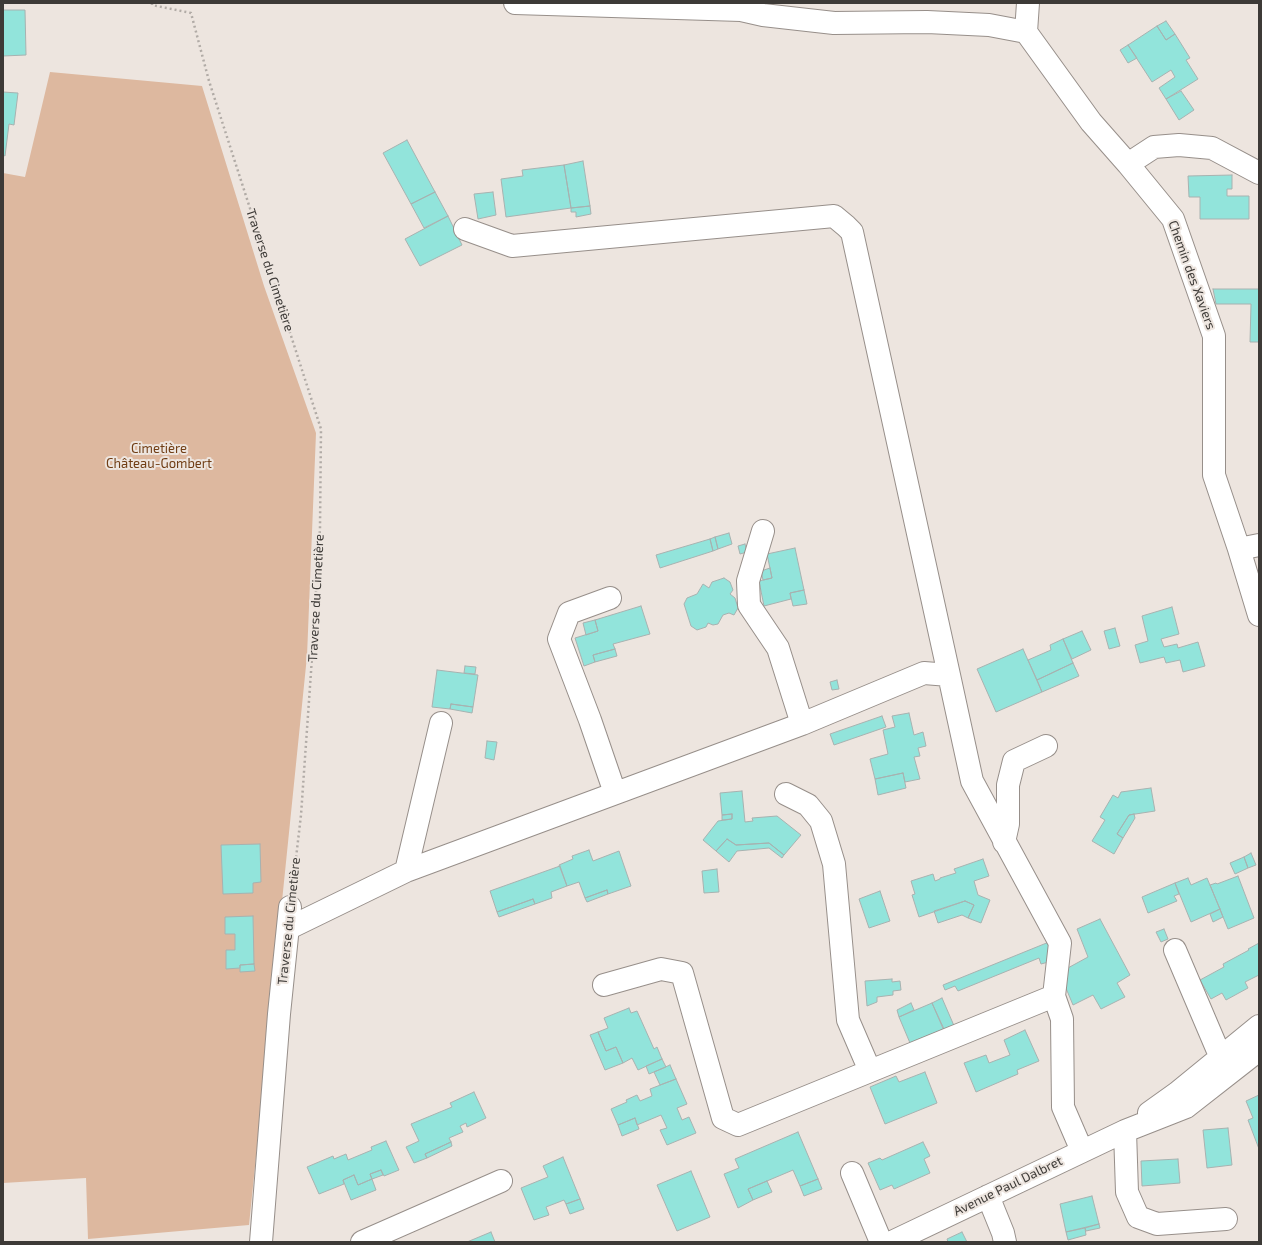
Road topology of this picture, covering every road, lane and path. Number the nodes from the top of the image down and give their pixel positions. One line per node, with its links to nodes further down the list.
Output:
1 (152, 3): 21 (path, Traverse du Cimetière)
2 (515, 3): 4 (street)
3 (1028, 3): 5 (street)
4 (742, 6): 5 (street)
5 (1026, 32): 6 (street, Chemin des Xaviers)
6 (1128, 164): 7 (street); 10 (street, Chemin des Xaviers)
7 (1259, 173)
8 (465, 229): 13 (street)
9 (763, 531): 15 (street)
10 (1249, 547): 12 (street, Chemin des Xaviers)
11 (610, 598): 17 (street)
12 (1259, 615)
13 (949, 675): 15 (street); 19 (street)
14 (441, 723): 20 (street)
15 (802, 724): 17 (street)
16 (1046, 746): 19 (street)
17 (615, 793): 20 (street)
18 (786, 794): 29 (street)
19 (1004, 842): 25 (street)
20 (406, 871): 22 (street)
21 (290, 907): 22 (street, Traverse du Cimetière)
22 (289, 928): 36 (street, Traverse du Cimetière)
23 (1175, 950): 28 (street)
24 (604, 985): 29 (street)
25 (1054, 996): 29 (street); 31 (street)
26 (1259, 1026): 28 (street, Avenue Paul Dalbret)
27 (1259, 1050): 30 (street, Avenue Paul Dalbret)
28 (1221, 1058): 30 (street, Avenue Paul Dalbret)
29 (870, 1071)
30 (1125, 1130): 31 (street, Avenue Paul Dalbret); 35 (street)
31 (1082, 1150): 34 (street, Avenue Paul Dalbret)
32 (852, 1173): 38 (street)
33 (501, 1181): 37 (street)
34 (988, 1196): 39 (street, Avenue Paul Dalbret); 40 (street)
35 (1226, 1219)
36 (261, 1242)
37 (362, 1242)
38 (881, 1242)
39 (892, 1242)
40 (1005, 1242)

